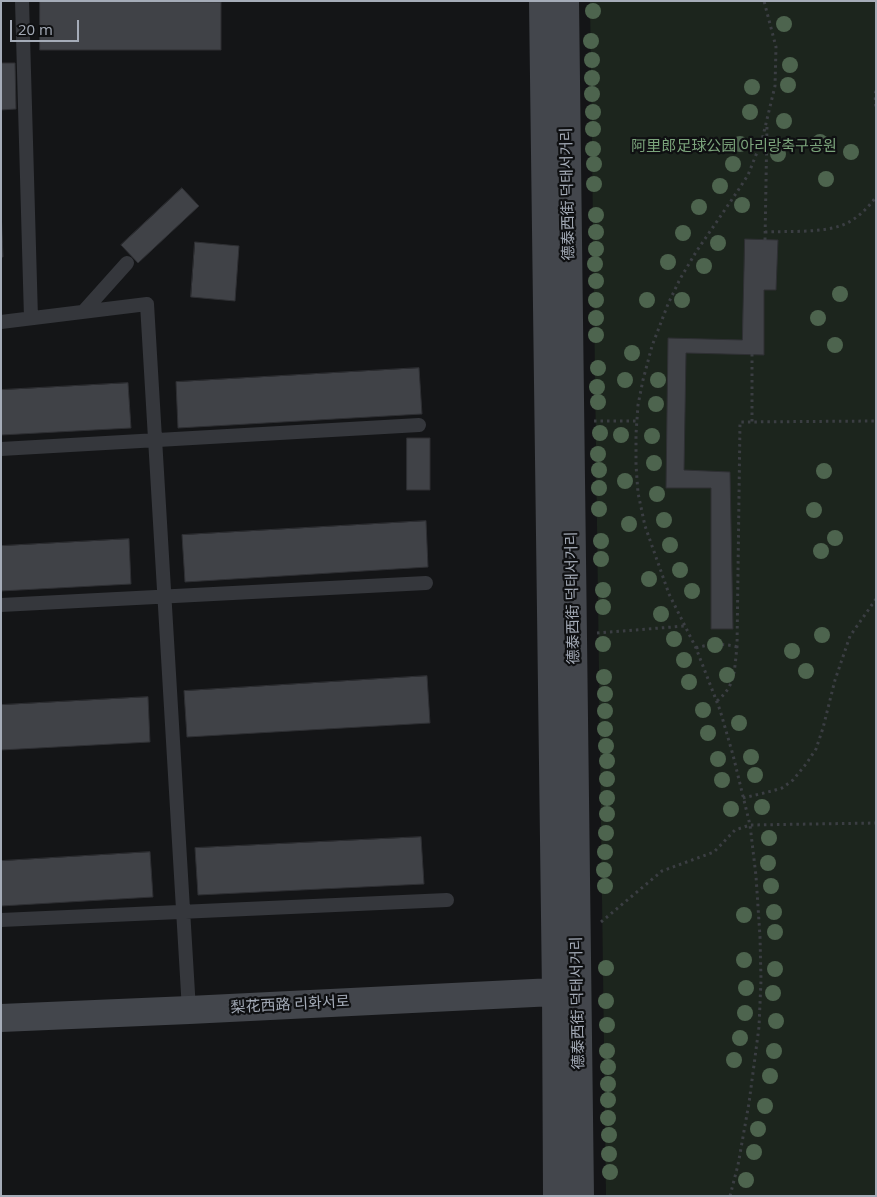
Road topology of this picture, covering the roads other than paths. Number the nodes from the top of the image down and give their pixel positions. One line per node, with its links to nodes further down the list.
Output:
1 (22, 1): 6 (lane)
2 (543, 1): 17 (street, 德泰西街 덕태서거리)
3 (565, 1): 17 (street, 德泰西街 덕태서거리)
4 (128, 263): 5 (lane)
5 (84, 311): 6 (lane); 9 (lane)
6 (31, 318): 7 (lane)
7 (1, 322)
8 (418, 425): 9 (lane)
9 (155, 440): 10 (lane); 12 (lane)
10 (1, 449)
11 (426, 584): 12 (lane)
12 (164, 596): 13 (lane); 15 (lane)
13 (1, 605)
14 (447, 900): 15 (lane)
15 (183, 912): 16 (lane); 18 (lane)
16 (1, 920)
17 (567, 991): 18 (street, 梨花西路 리화서로); 20 (street, 德泰西街 덕태서거리); 21 (street, 德泰西街 덕태서거리)
18 (189, 1010): 19 (street, 梨花西路 리화서로)
19 (1, 1018)
20 (557, 1196)
21 (580, 1196)

